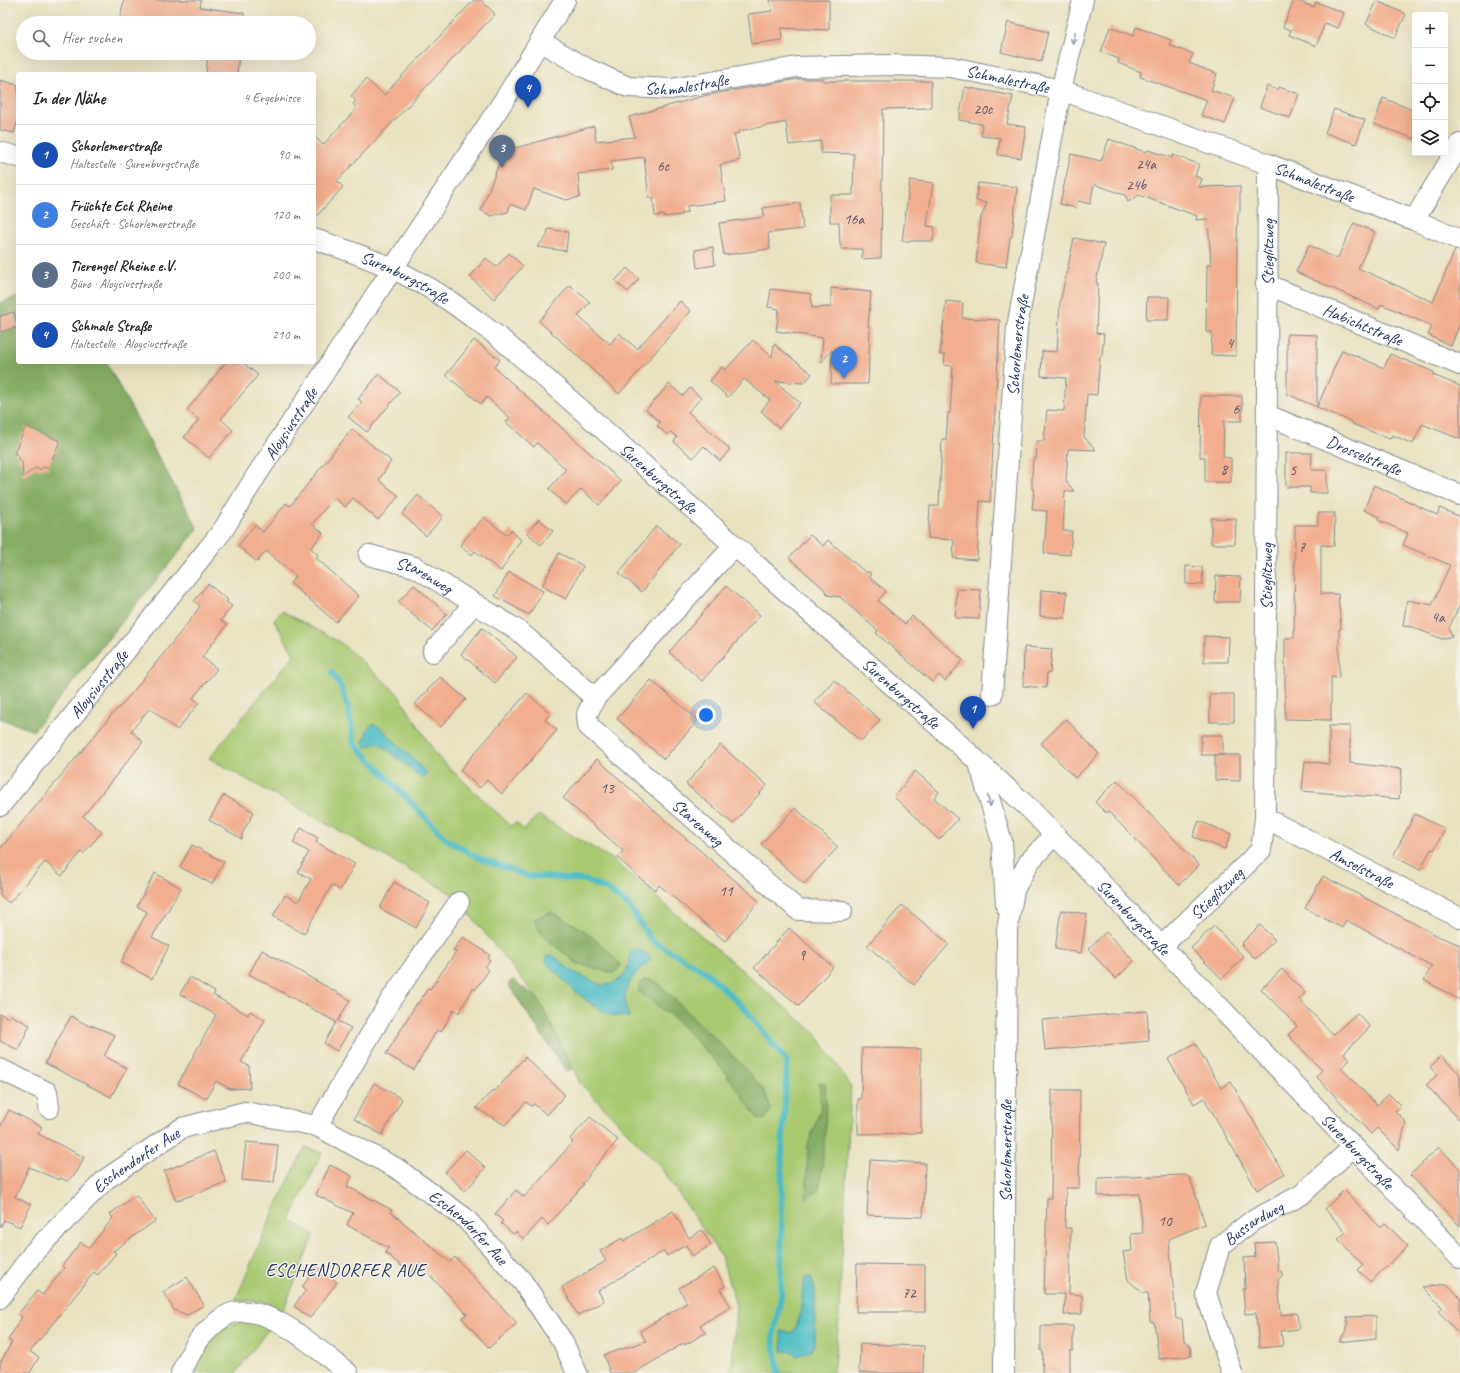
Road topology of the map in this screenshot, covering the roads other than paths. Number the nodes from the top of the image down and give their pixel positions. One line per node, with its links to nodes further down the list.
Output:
1 (565, 0): 3 (street, Aloysiusstraße)
2 (1083, 0): 4 (street, Schorlemerstraße, one-way to 4)
3 (541, 42): 4 (street, Schmalestraße); 12 (street, Aloysiusstraße)
4 (1062, 90): 8 (street, Schmalestraße); 21 (street, Schorlemerstraße)
5 (1460, 144): 9 (street)
6 (0, 152): 7 (street)
7 (16, 156)
8 (1268, 164): 9 (street, Schmalestraße); 13 (street, Stieglitzweg)
9 (1414, 220): 11 (street, Schmalestraße)
10 (316, 240): 12 (street, Surenburgstraße)
11 (1460, 240)
12 (392, 268): 17 (street, Surenburgstraße); 24 (street, Aloysiusstraße)
13 (1266, 284): 14 (street, Habichtstraße); 15 (street, Stieglitzweg)
14 (1460, 365)
15 (1267, 415): 16 (street, Drosselstraße); 25 (street, Stieglitzweg)
16 (1460, 495)
17 (734, 546): 22 (street, Starenweg); 23 (street, Surenburgstraße)
18 (369, 555): 19 (street, Starenweg)
19 (474, 603): 20 (street, Starenweg); 22 (street, Starenweg)
20 (433, 652)
21 (992, 694)
22 (595, 698): 28 (street, Starenweg)
23 (979, 763): 26 (street, Surenburgstraße); 30 (street, Schorlemerstraße, one-way to 30)
24 (0, 806)
25 (1265, 818): 29 (street, Amselstraße); 31 (street, Stieglitzweg)
26 (1054, 835): 30 (street, Schorlemerstraße); 31 (street, Surenburgstraße)
27 (459, 902): 34 (street)
28 (842, 912)
29 (1460, 918)
30 (1007, 930): 41 (street, Schorlemerstraße)
31 (1162, 946): 35 (street, Surenburgstraße)
32 (0, 1069): 33 (street)
33 (49, 1108)
34 (317, 1126): 37 (street, Eschendorfer Aue); 40 (street, Eschendorfer Aue)
35 (1353, 1147): 36 (street, Surenburgstraße); 42 (street, Bussardweg)
36 (1460, 1258)
37 (0, 1298)
38 (181, 1373): 39 (street)
39 (348, 1373)
40 (577, 1373)
41 (1004, 1373)
42 (1232, 1373)

